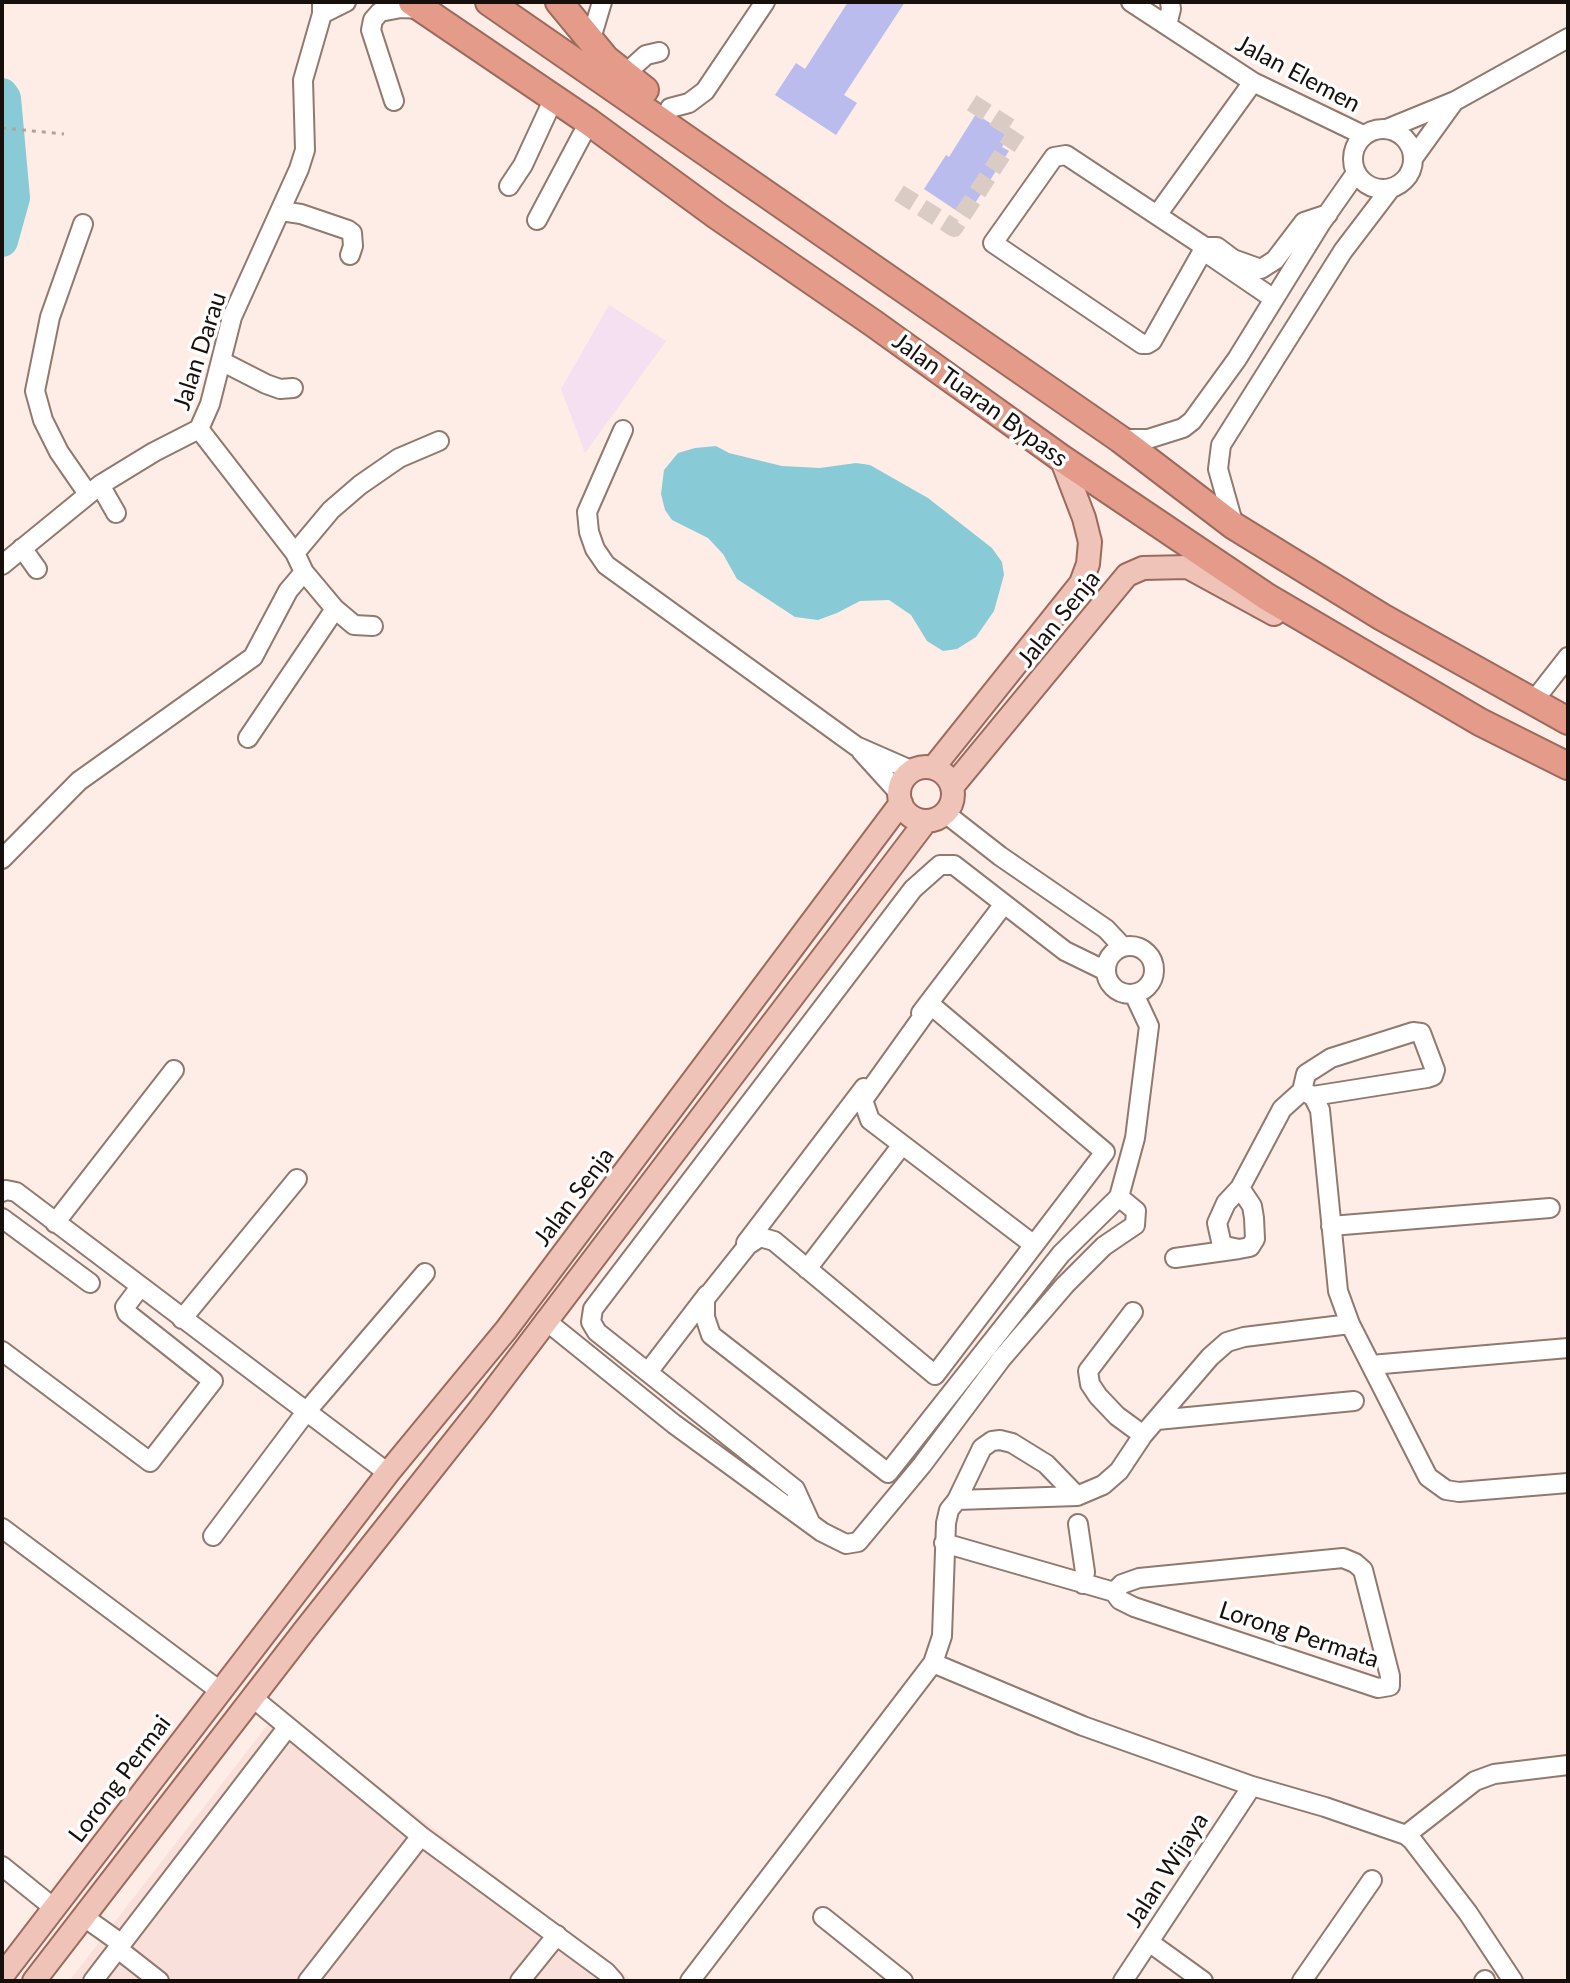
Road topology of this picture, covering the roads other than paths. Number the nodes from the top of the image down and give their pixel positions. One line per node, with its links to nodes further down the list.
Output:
1 (346, 2): 9 (street, Jalan Darau)
2 (559, 2): 12 (highway)
3 (602, 2): 12 (street)
4 (765, 2): 19 (street)
5 (1131, 2): 10 (street, Jalan Elemen)
6 (1170, 2): 10 (street)
7 (417, 5): 16 (highway, Jalan Tuaran Bypass); 17 (street)
8 (502, 6): 30 (highway, Jalan Tuaran Bypass); 36 (highway)
9 (322, 8): 27 (street, Jalan Darau)
10 (1167, 25): 15 (street, Jalan Elemen)
11 (1568, 38): 18 (street)
12 (590, 42): 14 (highway)
13 (659, 52): 14 (street)
14 (624, 75): 19 (highway)
15 (1253, 82): 22 (street, Jalan Elemen); 29 (street)
16 (554, 98): 20 (highway, Jalan Tuaran Bypass); 25 (street)
17 (394, 101)
18 (1455, 101): 21 (street); 23 (street)
19 (670, 108): 30 (highway)
20 (589, 122): 31 (street); 36 (highway, Jalan Tuaran Bypass)
21 (1389, 128): 22 (street); 23 (street)
22 (1363, 135): 24 (street)
23 (1414, 157): 26 (street)
24 (1356, 173): 26 (street); 28 (street)
25 (509, 186)
26 (1391, 188): 46 (street)
27 (281, 211): 34 (street); 37 (street, Jalan Darau)
28 (1328, 214): 33 (street); 35 (street)
29 (1157, 215): 33 (street); 33 (street)
30 (801, 218): 41 (highway, Jalan Tuaran Bypass)
31 (537, 220)
32 (83, 224): 44 (street)
33 (1205, 247): 35 (street)
34 (350, 255)
35 (1274, 299): 41 (street)
36 (873, 323): 43 (highway, Jalan Tuaran Bypass)
37 (221, 361): 38 (street); 39 (street, Jalan Darau)
38 (293, 388)
39 (199, 429): 44 (street, Jalan Darau); 48 (street)
40 (623, 430): 59 (street)
41 (1120, 439): 46 (highway, Jalan Tuaran Bypass)
42 (439, 441): 48 (street)
43 (1061, 458): 54 (highway, Jalan Tuaran Bypass); 61 (main road, Jalan Senja)
44 (94, 489): 45 (street); 47 (street, Jalan Darau)
45 (116, 513)
46 (1234, 526): 56 (highway, Jalan Tuaran Bypass)
47 (22, 548): 49 (street, Jalan Darau); 50 (street)
48 (295, 553): 51 (street)
49 (2, 565)
50 (37, 569)
51 (304, 572): 52 (street); 65 (street)
52 (335, 609): 53 (street); 58 (street)
53 (373, 626)
54 (1327, 632): 60 (highway, Jalan Tuaran Bypass); 62 (main road, Jalan Senja)
55 (1568, 657): 56 (street)
56 (1532, 703): 57 (highway, Jalan Tuaran Bypass)
57 (1568, 721)
58 (248, 738)
59 (856, 746): 61 (street); 63 (street)
60 (1568, 766)
61 (923, 769): 62 (main road); 63 (main road, Jalan Senja)
62 (952, 787): 64 (main road, Jalan Senja)
63 (901, 798): 64 (main road); 102 (main road, Jalan Senja)
64 (935, 817): 67 (street); 92 (main road, Jalan Senja)
65 (2, 859)
66 (1004, 904): 68 (street); 97 (street); 97 (street)
67 (1122, 946): 68 (street); 69 (street)
68 (1106, 971): 69 (street)
69 (1134, 994): 76 (street)
70 (174, 1070): 79 (street)
71 (1308, 1094): 71 (street); 74 (street); 80 (street)
72 (902, 1145): 82 (street); 82 (street); 86 (street)
73 (297, 1179): 91 (street)
74 (1240, 1188): 84 (street); 84 (street)
75 (2, 1192): 79 (street)
76 (1119, 1197): 81 (street); 83 (street)
77 (1550, 1208): 80 (street)
78 (2, 1218): 88 (street)
79 (55, 1223): 89 (street)
80 (1331, 1226): 93 (street)
81 (1089, 1227): 83 (street); 86 (street)
82 (1034, 1245): 86 (street)
83 (1104, 1246): 106 (street)
84 (1239, 1249): 85 (street)
85 (1175, 1258)
86 (807, 1269)
87 (425, 1273): 99 (street)
88 (90, 1283)
89 (140, 1287): 91 (street); 95 (street)
90 (1133, 1312): 101 (street)
91 (182, 1319): 99 (street)
92 (545, 1320): 106 (street); 116 (main road, Jalan Senja)
93 (1350, 1324): 96 (street); 100 (street)
94 (1568, 1348): 96 (street)
95 (2, 1351)
96 (1371, 1365): 103 (street)
97 (648, 1372): 106 (street)
98 (1354, 1401): 100 (street)
99 (306, 1412): 102 (street); 109 (street)
100 (1157, 1420): 101 (street)
101 (1143, 1435): 104 (street)
102 (388, 1473): 113 (main road, Jalan Senja)
103 (1568, 1483)
104 (1077, 1496): 105 (street); 105 (street)
105 (957, 1500): 110 (street)
106 (811, 1524)
107 (1078, 1524): 111 (street)
108 (2, 1528): 115 (street)
109 (213, 1536)
110 (944, 1543): 111 (street, Lorong Permata); 114 (street)
111 (1083, 1584): 112 (street, Lorong Permata)
112 (1114, 1592): 112 (street, Lorong Permata)
113 (279, 1614): 115 (main road, Lorong Permai)
114 (933, 1663): 119 (street); 137 (street)
115 (220, 1691): 124 (main road, Lorong Permai)
116 (253, 1698): 117 (street); 125 (main road)
117 (287, 1728): 121 (street); 129 (street)
118 (1568, 1765): 120 (street)
119 (1252, 1786): 120 (street); 128 (street, Jalan Wijaya)
120 (1406, 1835): 142 (street)
121 (421, 1836): 127 (street); 134 (street)
122 (2, 1866): 124 (street)
123 (1372, 1880): 141 (street)
124 (54, 1908): 130 (main road, Lorong Permai)
125 (84, 1917): 129 (street); 131 (main road)
126 (823, 1917): 138 (street)
127 (557, 1935): 135 (street); 136 (street)
128 (1149, 1942): 139 (street, Jalan Wijaya); 140 (street)
129 (120, 1946): 132 (street); 133 (street)
130 (2, 1976)
131 (34, 1981)
132 (93, 1981)
133 (159, 1981)
134 (308, 1981)
135 (520, 1981)
136 (614, 1981)
137 (690, 1981)
138 (903, 1981)
139 (1123, 1981)
140 (1203, 1981)
141 (1302, 1981)
142 (1513, 1981)

